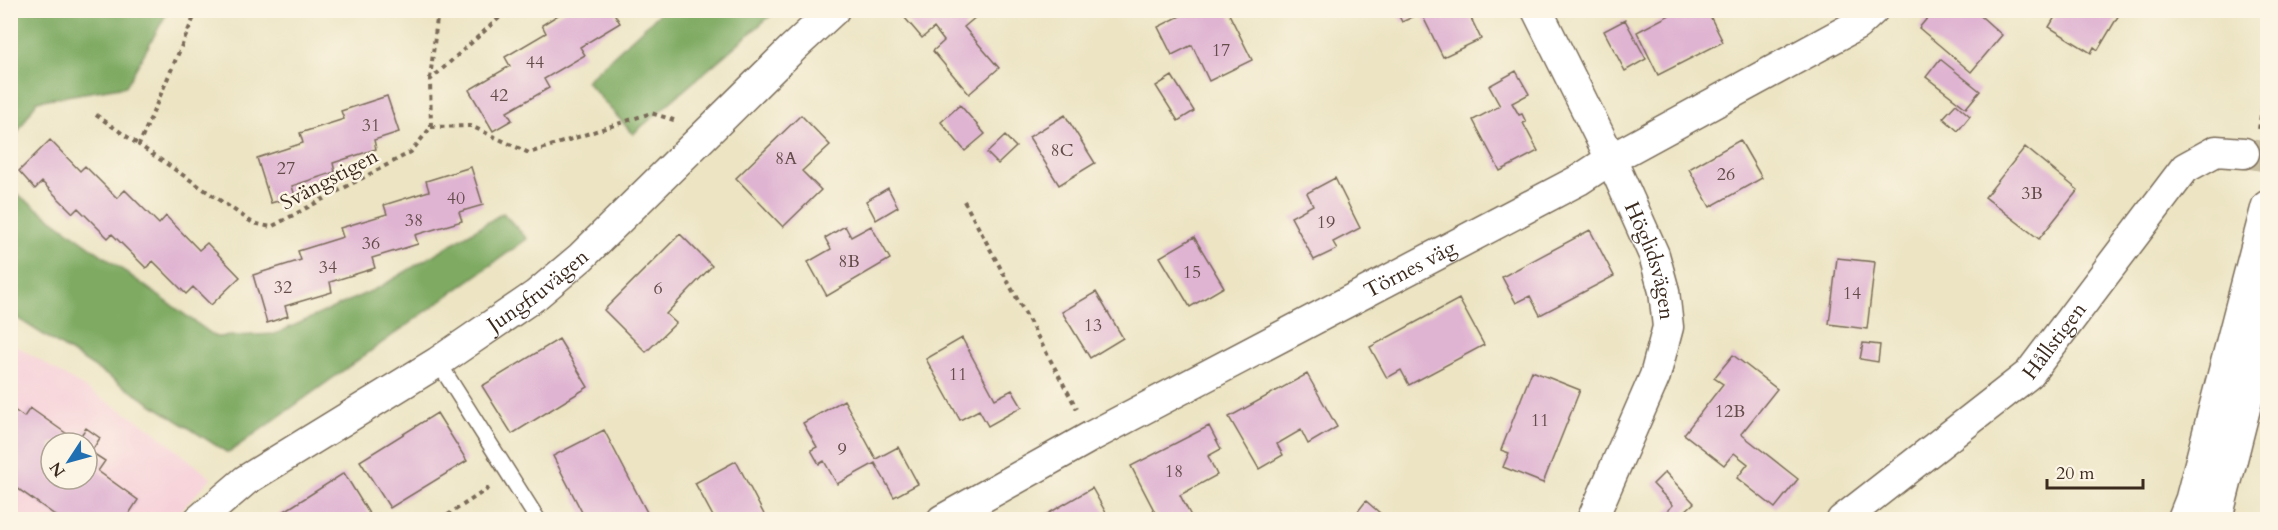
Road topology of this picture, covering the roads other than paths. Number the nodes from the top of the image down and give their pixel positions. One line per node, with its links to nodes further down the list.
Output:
1 (834, 10): 8 (street, Jungfruvägen)
2 (1537, 10): 5 (street, Höglidsvägen)
3 (1873, 10): 5 (street, Törnes väg)
4 (2244, 153): 13 (street, Hållstigen)
5 (1611, 159): 11 (street, Törnes väg); 12 (street, Höglidsvägen)
6 (2268, 207): 14 (main road)
7 (2268, 312): 15 (main road)
8 (438, 362): 9 (street, Jungfruvägen); 10 (lane)
9 (199, 519)
10 (538, 519)
11 (942, 519)
12 (1592, 519)
13 (1842, 519)
14 (2184, 519)
15 (2215, 519)

